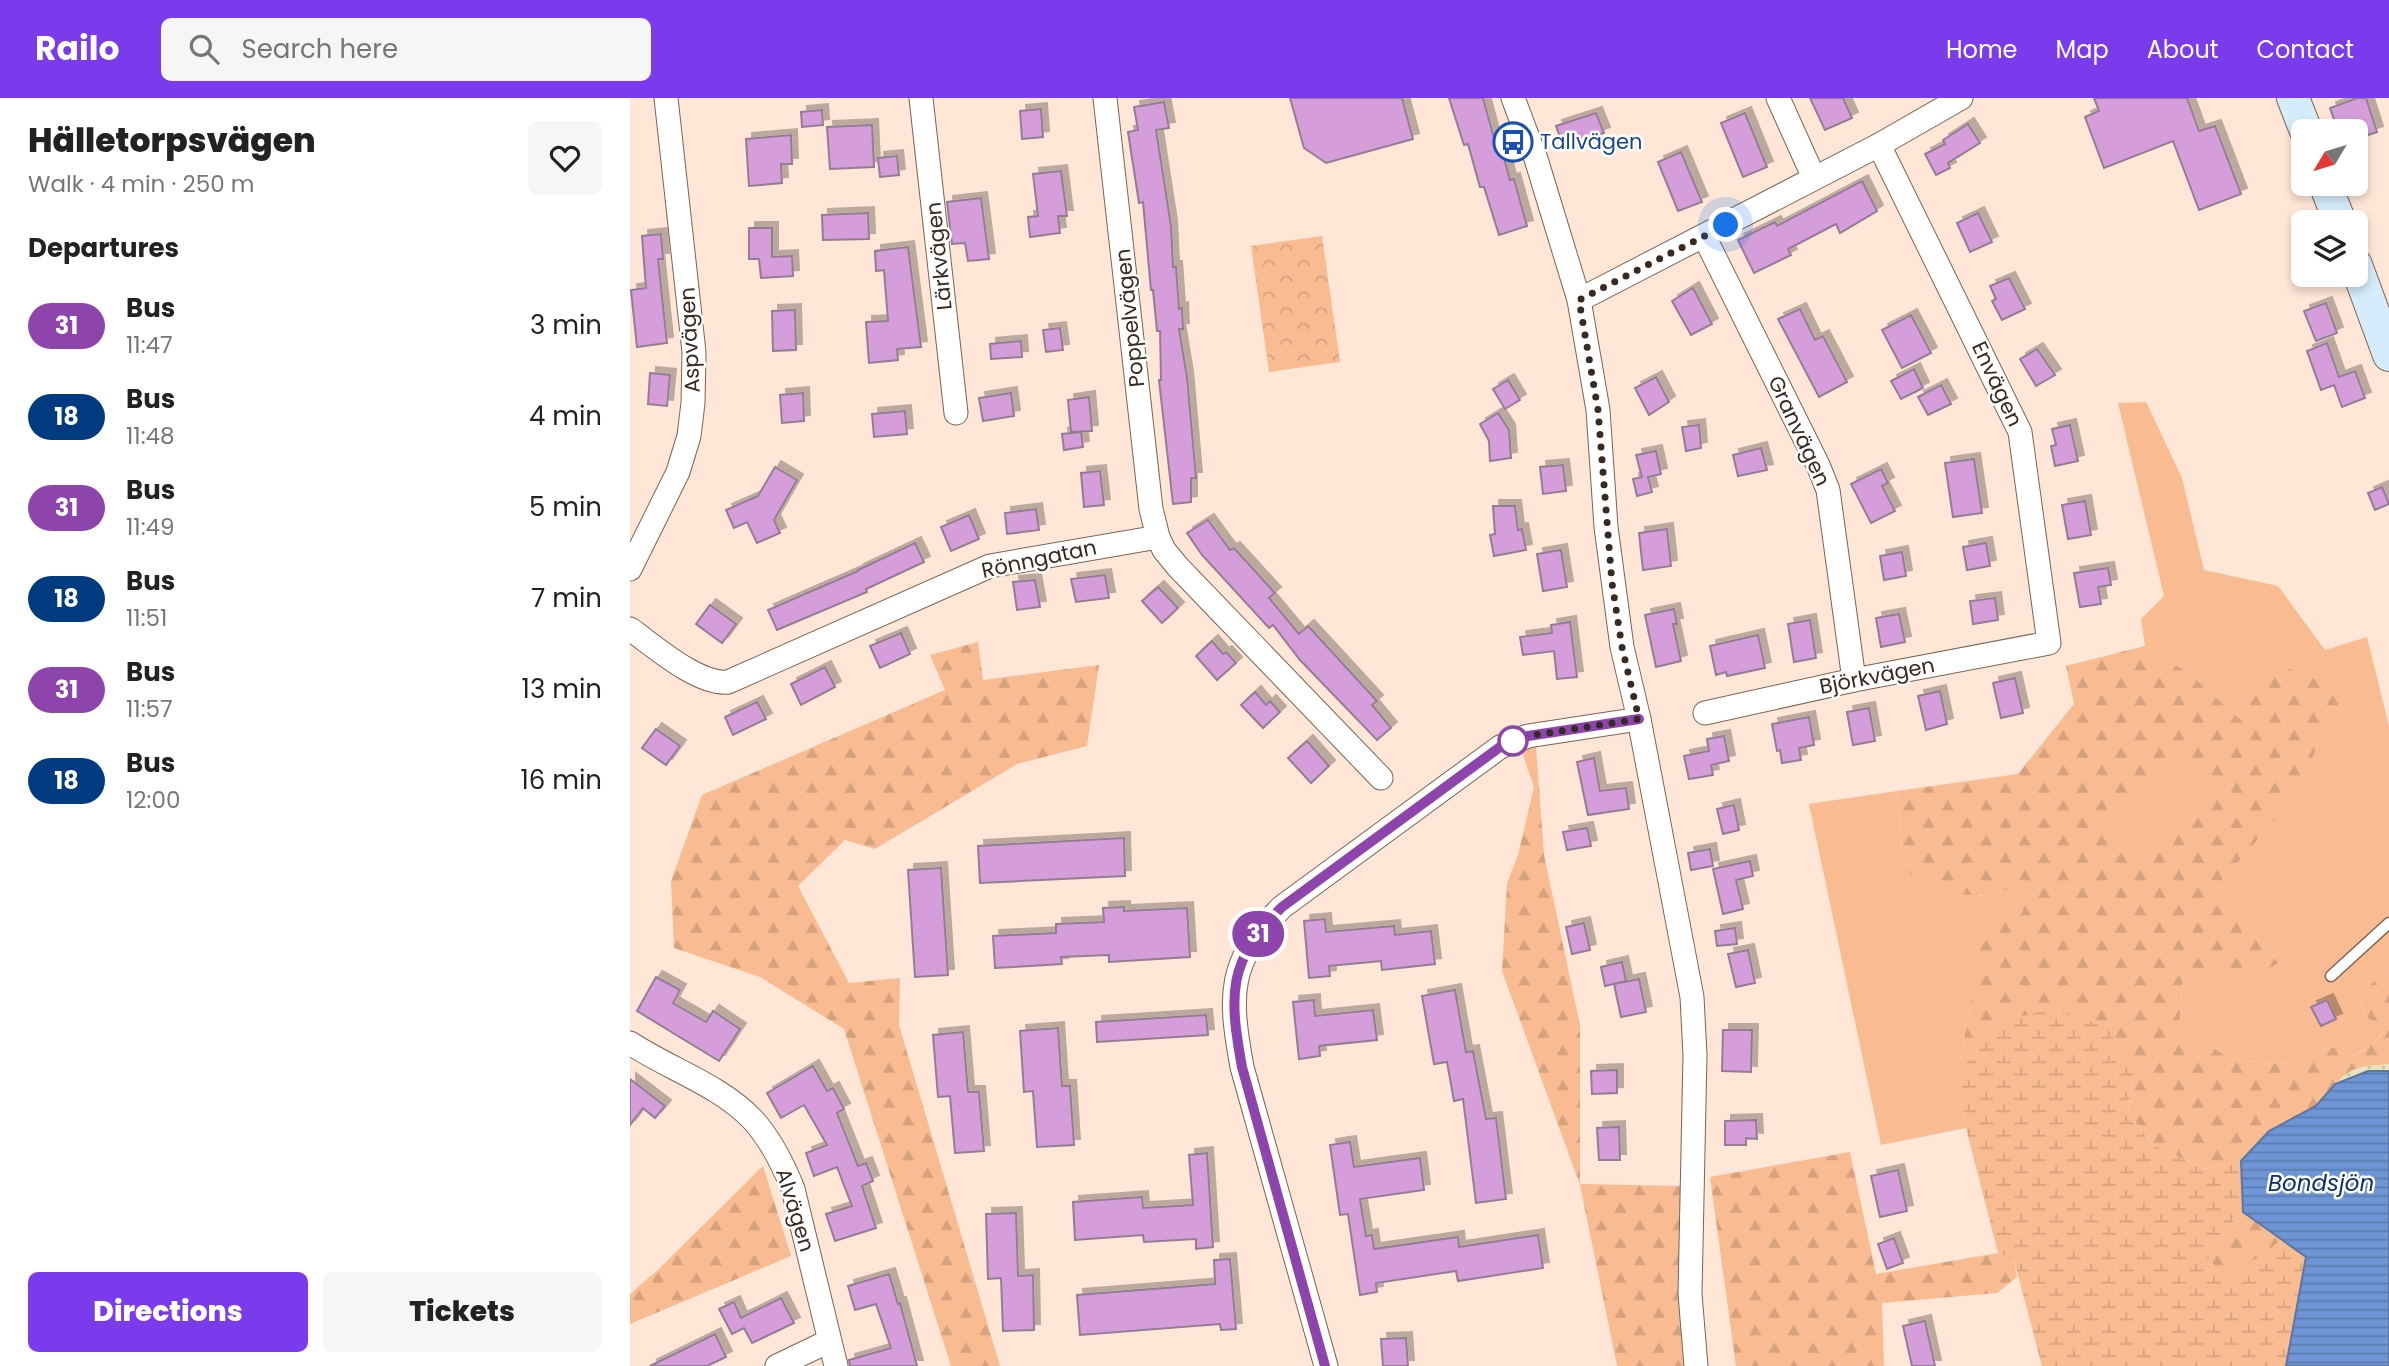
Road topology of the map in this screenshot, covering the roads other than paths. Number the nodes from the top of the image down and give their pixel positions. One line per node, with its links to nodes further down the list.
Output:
1 (666, 98): 17 (street, Aspvägen)
2 (921, 98): 15 (street, Lärkvägen)
3 (1105, 98): 16 (street, Poppelvägen)
4 (1513, 98): 13 (street)
5 (1778, 98): 10 (street)
6 (1961, 98): 9 (street)
7 (2293, 98): 8 (main road)
8 (2301, 119)
9 (1879, 145): 10 (street); 19 (street, Envägen)
10 (1814, 178): 11 (street)
11 (1704, 236): 13 (street); 20 (street, Granvägen)
12 (2364, 287): 14 (main road)
13 (1579, 300): 22 (street)
14 (2389, 355)
15 (956, 413)
16 (1158, 537): 18 (street, Rönngatan); 23 (street)
17 (630, 569)
18 (630, 629)
19 (2049, 643): 20 (street, Björkvägen)
20 (1854, 680): 21 (street, Björkvägen)
21 (1705, 713)
22 (1639, 719): 30 (street); 31 (street)
23 (1381, 778)
24 (2389, 923): 25 (lane)
25 (2331, 976)
26 (631, 1046): 27 (street, Alvägen)
27 (829, 1341): 28 (street); 29 (street, Alvägen)
28 (777, 1366)
29 (836, 1366)
30 (1325, 1366)
31 (1696, 1366)

